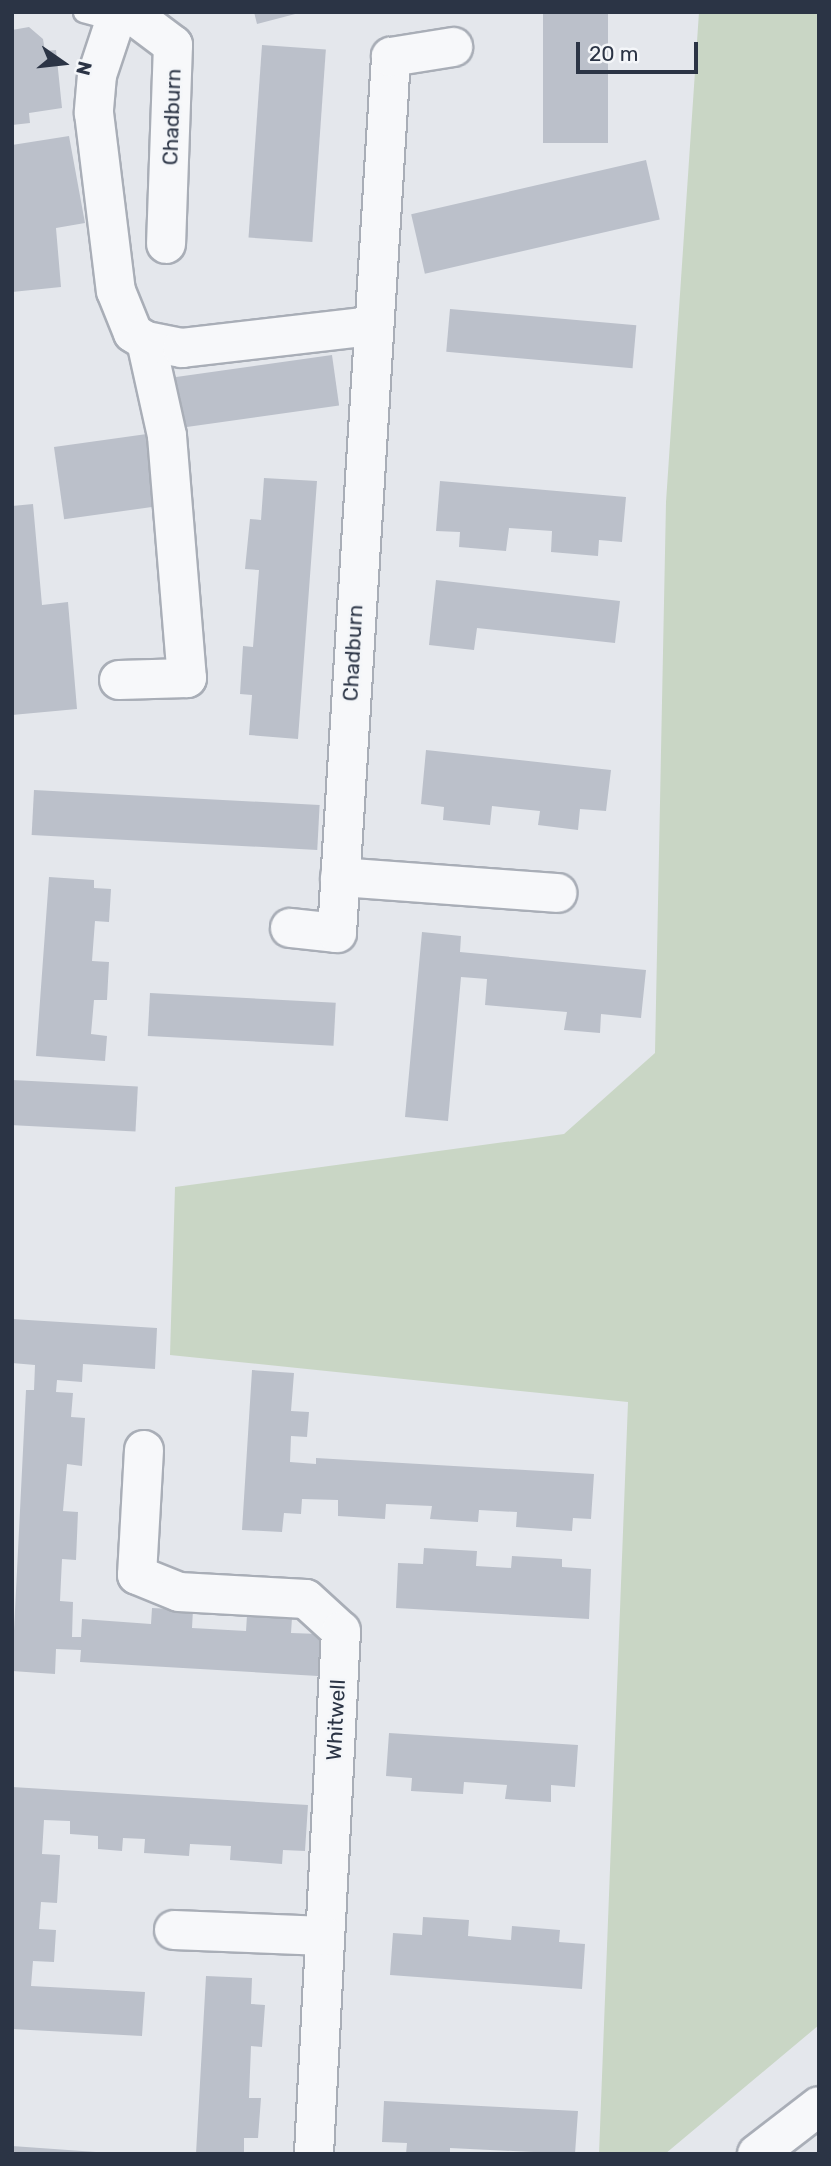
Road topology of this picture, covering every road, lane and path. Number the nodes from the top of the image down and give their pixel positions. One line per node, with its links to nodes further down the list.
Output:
1 (112, 14): 3 (street, Chadburn); 5 (street, Chadburn)
2 (453, 47): 4 (street, Chadburn)
3 (166, 244)
4 (371, 326): 5 (street); 7 (street, Chadburn)
5 (146, 341): 6 (street, Chadburn)
6 (119, 680)
7 (340, 877): 8 (street); 9 (street, Chadburn)
8 (557, 893)
9 (290, 928)
10 (144, 1450): 12 (street, Whitwell)
11 (174, 1930): 12 (street)
12 (325, 1936): 14 (street, Whitwell)
13 (819, 2106): 15 (street)
14 (314, 2154)
15 (757, 2154)

